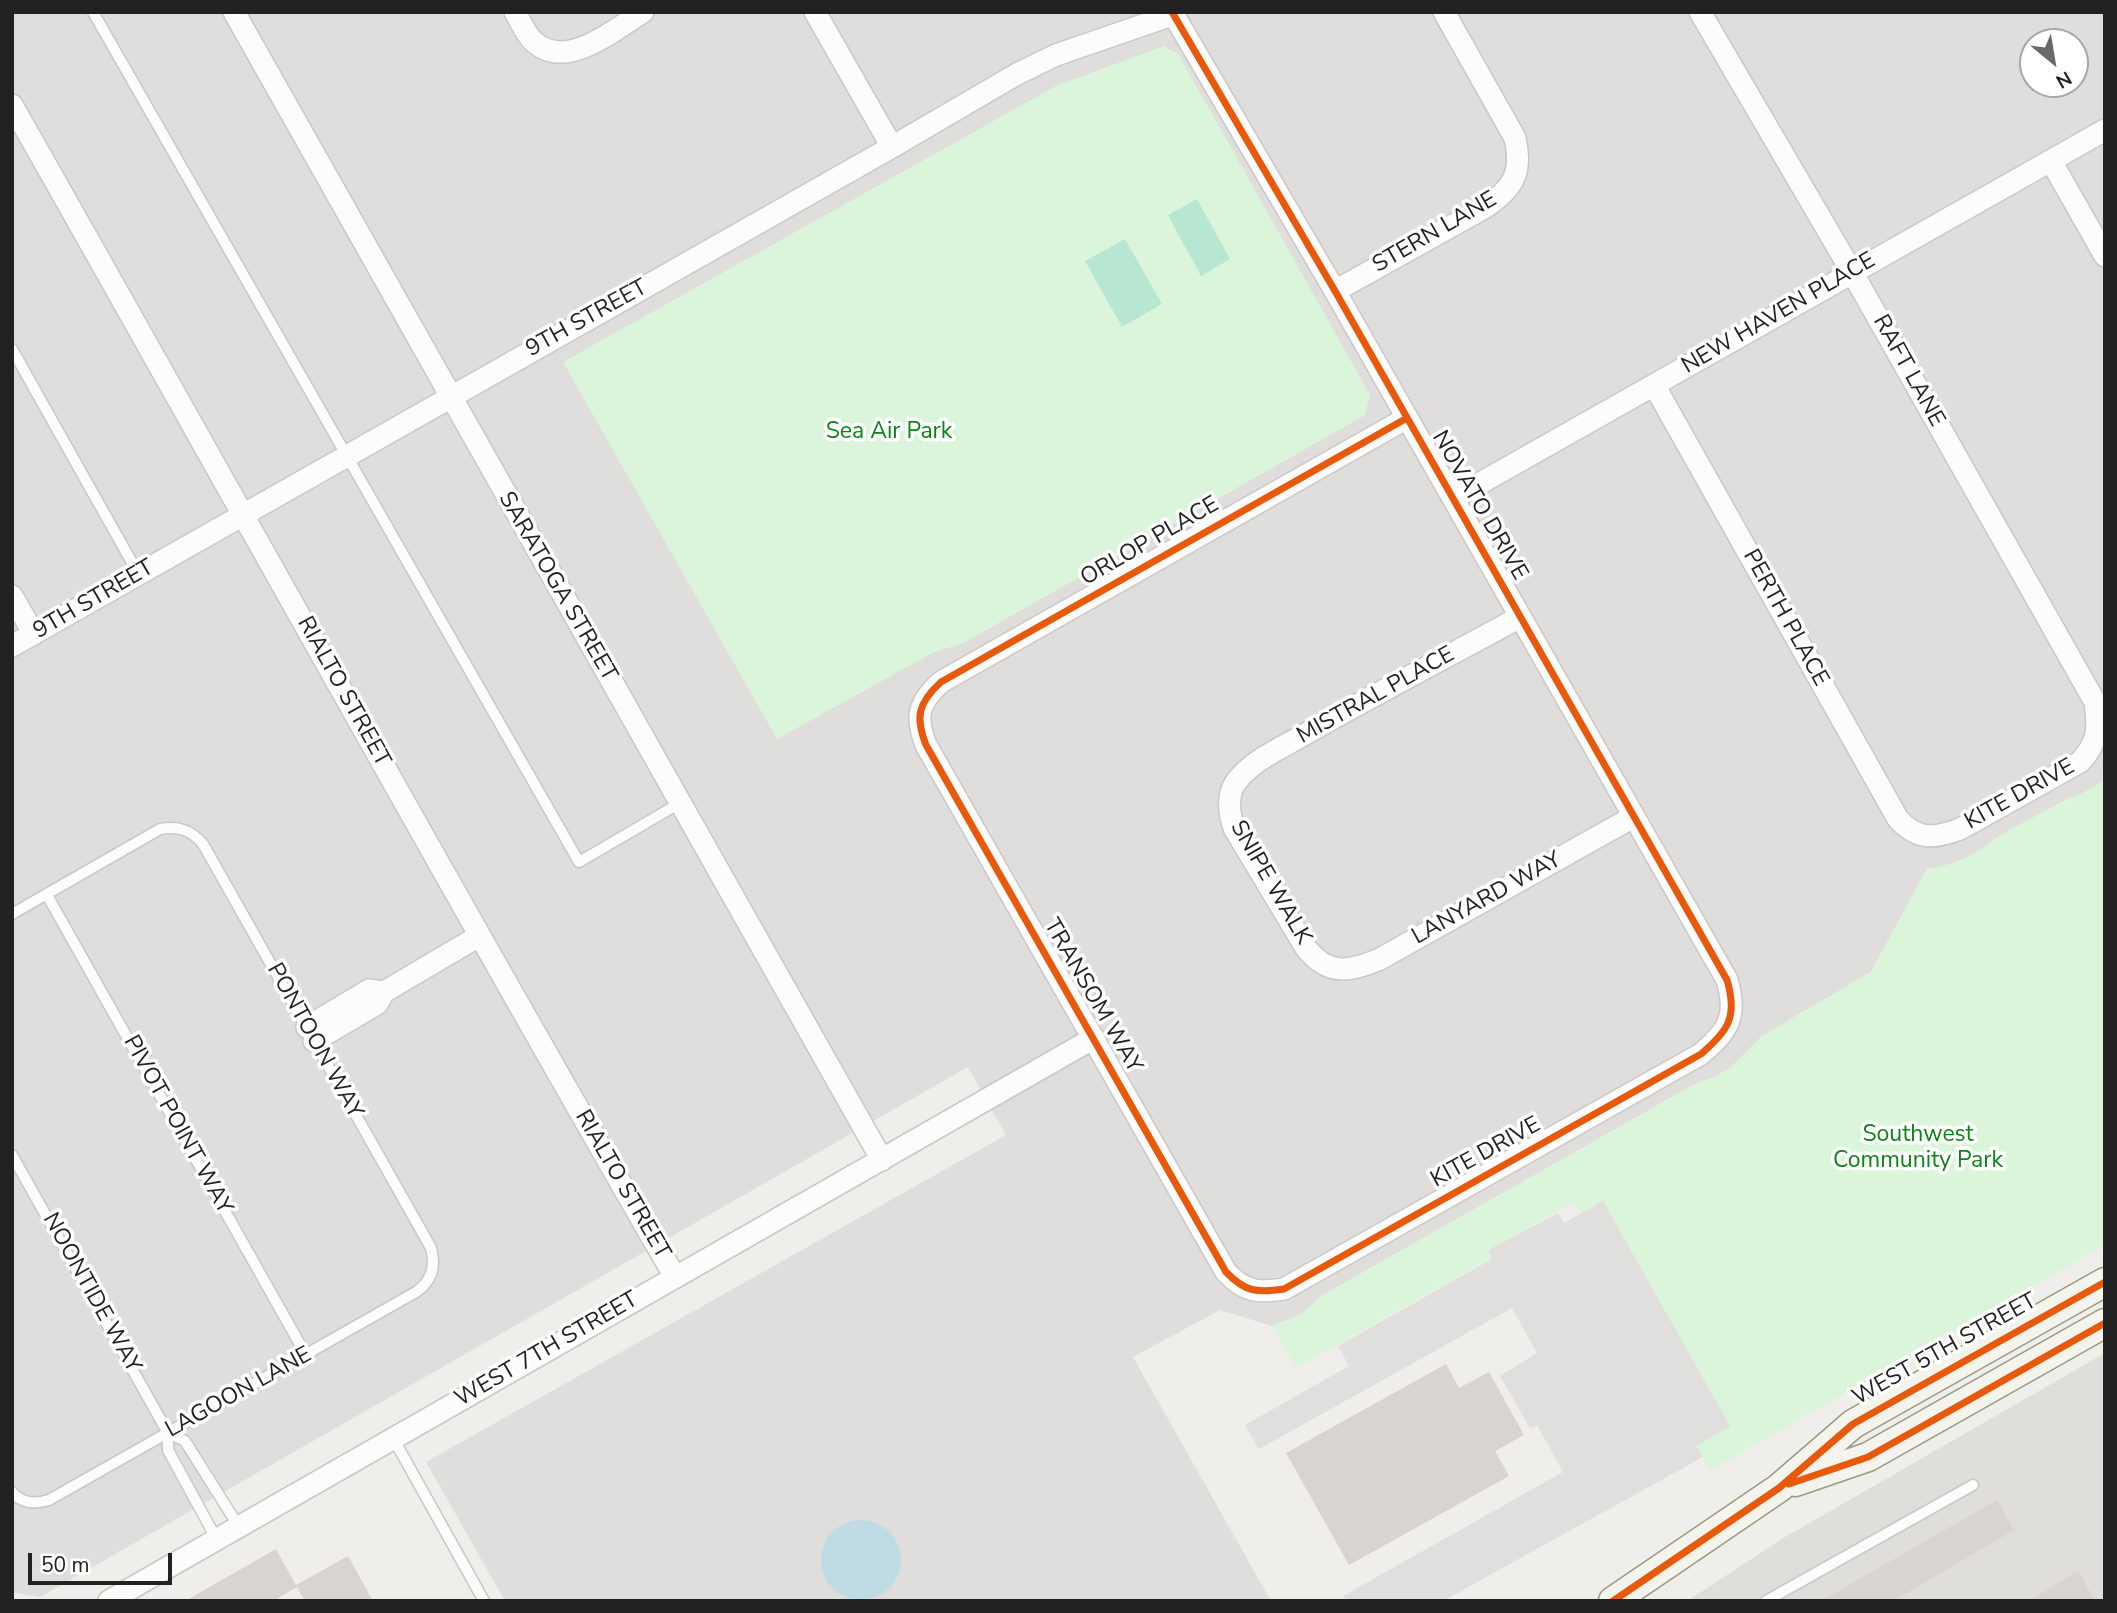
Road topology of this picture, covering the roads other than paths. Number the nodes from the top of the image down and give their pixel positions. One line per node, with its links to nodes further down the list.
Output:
1 (93, 12): 20 (lane)
2 (234, 12): 18 (street, SARATOGA STREET)
3 (515, 12): 4 (street)
4 (643, 12)
5 (815, 12): 11 (street)
6 (1444, 12): 15 (street, STERN LANE)
7 (1700, 12): 14 (street, RAFT LANE)
8 (1172, 14): 11 (street, 9TH STREET); 15 (street, NOVATO DRIVE)
9 (12, 106): 22 (street, RIALTO STREET)
10 (2105, 130): 12 (street, NEW HAVEN PLACE)
11 (892, 147): 18 (street, 9TH STREET)
12 (2051, 161): 13 (street); 14 (street, NEW HAVEN PLACE)
13 (2105, 256)
14 (1852, 272): 17 (street, NEW HAVEN PLACE); 29 (street, RAFT LANE)
15 (1335, 291): 19 (street, NOVATO DRIVE)
16 (12, 349): 23 (lane)
17 (1654, 385): 21 (street, NEW HAVEN PLACE); 33 (street, PERTH PLACE)
18 (450, 397): 20 (street, 9TH STREET); 31 (street, SARATOGA STREET)
19 (1407, 418): 21 (street, NOVATO DRIVE); 28 (street, ORLOP PLACE)
20 (346, 456): 22 (street, 9TH STREET); 31 (lane)
21 (1454, 498): 25 (street, NOVATO DRIVE)
22 (244, 513): 23 (street, 9TH STREET); 36 (street, RIALTO STREET)
23 (139, 575): 26 (street, 9TH STREET)
24 (12, 597): 26 (street)
25 (1520, 617): 30 (street, MISTRAL PLACE); 32 (street, NOVATO DRIVE)
26 (34, 634): 27 (street, 9TH STREET)
27 (12, 646)
28 (920, 708): 40 (street, TRANSOM WAY)
29 (2097, 736): 33 (street, KITE DRIVE)
30 (1236, 781): 37 (street, SNIPE WALK)
31 (680, 803): 42 (street, SARATOGA STREET)
32 (1633, 817): 37 (street, LANYARD WAY); 38 (street, NOVATO DRIVE)
33 (1930, 836)
34 (47, 895): 35 (lane); 39 (lane, PONTOON WAY); 48 (lane, PIVOT POINT WAY)
35 (12, 914)
36 (479, 936): 39 (street); 43 (street, RIALTO STREET)
37 (1337, 970)
38 (1728, 1025): 46 (street, KITE DRIVE)
39 (311, 1034): 45 (lane, PONTOON WAY)
40 (1094, 1038): 42 (street, WEST 7TH STREET); 46 (street, TRANSOM WAY)
41 (12, 1155): 49 (lane, NOONTIDE WAY)
42 (882, 1160): 43 (street, WEST 7TH STREET)
43 (675, 1277): 50 (street, WEST 7TH STREET)
44 (2105, 1282): 54 (main road, WEST 5TH STREET)
45 (427, 1283): 48 (lane, LAGOON LANE)
46 (1251, 1290)
47 (2105, 1323): 54 (main road, WEST 5TH STREET)
48 (306, 1355): 49 (lane, LAGOON LANE)
49 (168, 1433): 51 (lane, NOONTIDE WAY); 52 (lane, NOONTIDE WAY); 55 (lane, LAGOON LANE)
50 (393, 1438): 56 (street, WEST 7TH STREET); 59 (lane)
51 (207, 1474): 52 (lane); 56 (lane, NOONTIDE WAY)
52 (187, 1485): 57 (lane, NOONTIDE WAY)
53 (1973, 1485): 61 (lane)
54 (1779, 1488): 60 (main road, WEST 5TH STREET)
55 (12, 1492)
56 (239, 1527): 57 (street, WEST 7TH STREET)
57 (217, 1540): 58 (street, WEST 7TH STREET)
58 (109, 1601)
59 (484, 1601)
60 (1613, 1601)
61 (1766, 1601)

